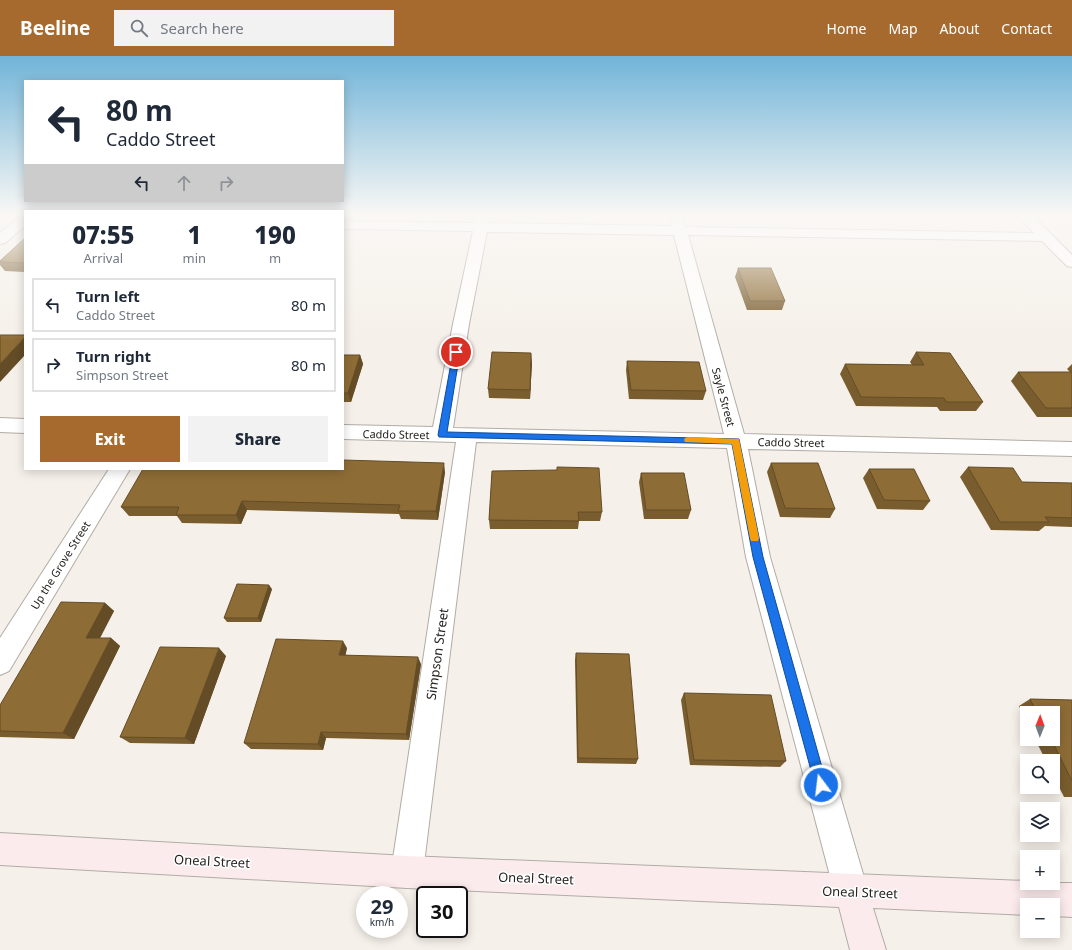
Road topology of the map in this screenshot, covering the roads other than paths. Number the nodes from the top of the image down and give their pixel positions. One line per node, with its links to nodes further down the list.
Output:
1 (474, 258): 6 (street, Simpson Street)
2 (687, 258): 7 (street, Sayle Street)
3 (0, 425): 4 (street)
4 (24, 426)
5 (344, 432): 6 (street, Caddo Street)
6 (455, 435): 7 (street, Caddo Street); 12 (street, Simpson Street)
7 (736, 441): 8 (street, Caddo Street); 13 (street, Sayle Street)
8 (1072, 448)
9 (119, 470): 10 (street, Up the Grove Street)
10 (0, 662)
11 (0, 849): 12 (street, Oneal Street)
12 (408, 872): 13 (street, Oneal Street)
13 (851, 892): 14 (street, Oneal Street); 15 (street, Sayle Street)
14 (1072, 900)
15 (868, 950)

